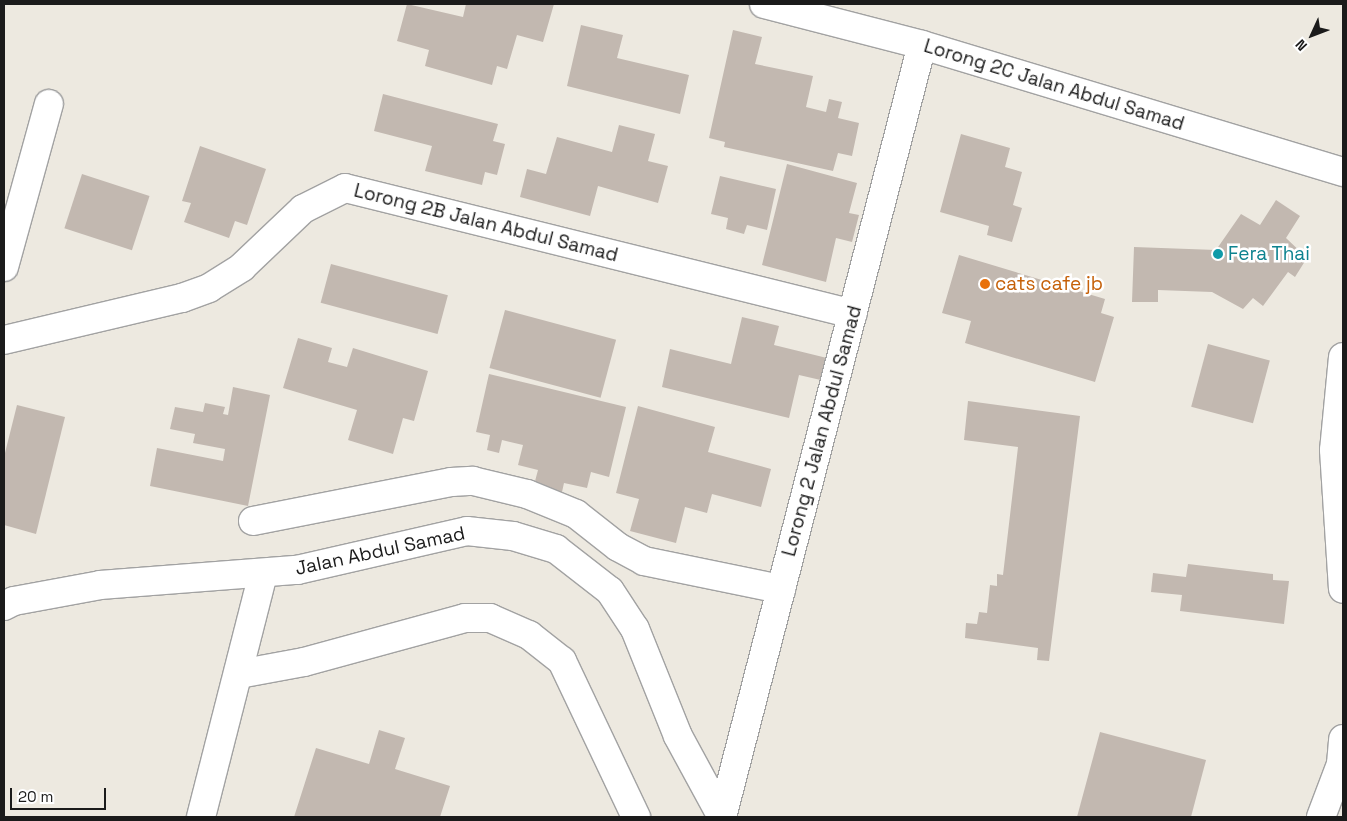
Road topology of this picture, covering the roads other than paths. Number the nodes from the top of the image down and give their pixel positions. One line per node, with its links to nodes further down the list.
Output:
1 (766, 4): 2 (street, Lorong 2C Jalan Abdul Samad)
2 (922, 45): 4 (street, Lorong 2C Jalan Abdul Samad); 6 (street, Lorong 2 Jalan Abdul Samad)
3 (49, 104): 5 (street)
4 (1343, 172)
5 (4, 267)
6 (852, 314): 7 (street, Lorong 2B Jalan Abdul Samad); 12 (street, Lorong 2 Jalan Abdul Samad)
7 (4, 340)
8 (1343, 357): 9 (street)
9 (1338, 452): 13 (street)
10 (253, 521): 12 (street)
11 (263, 574): 14 (street, Jalan Abdul Samad); 15 (street); 19 (street, Jalan Abdul Samad)
12 (781, 589): 19 (street, Lorong 2 Jalan Abdul Samad)
13 (1343, 589)
14 (4, 606)
15 (239, 674): 17 (street); 18 (street)
16 (1343, 739): 20 (street)
17 (201, 817)
18 (636, 817)
19 (722, 817)
20 (1321, 817)

